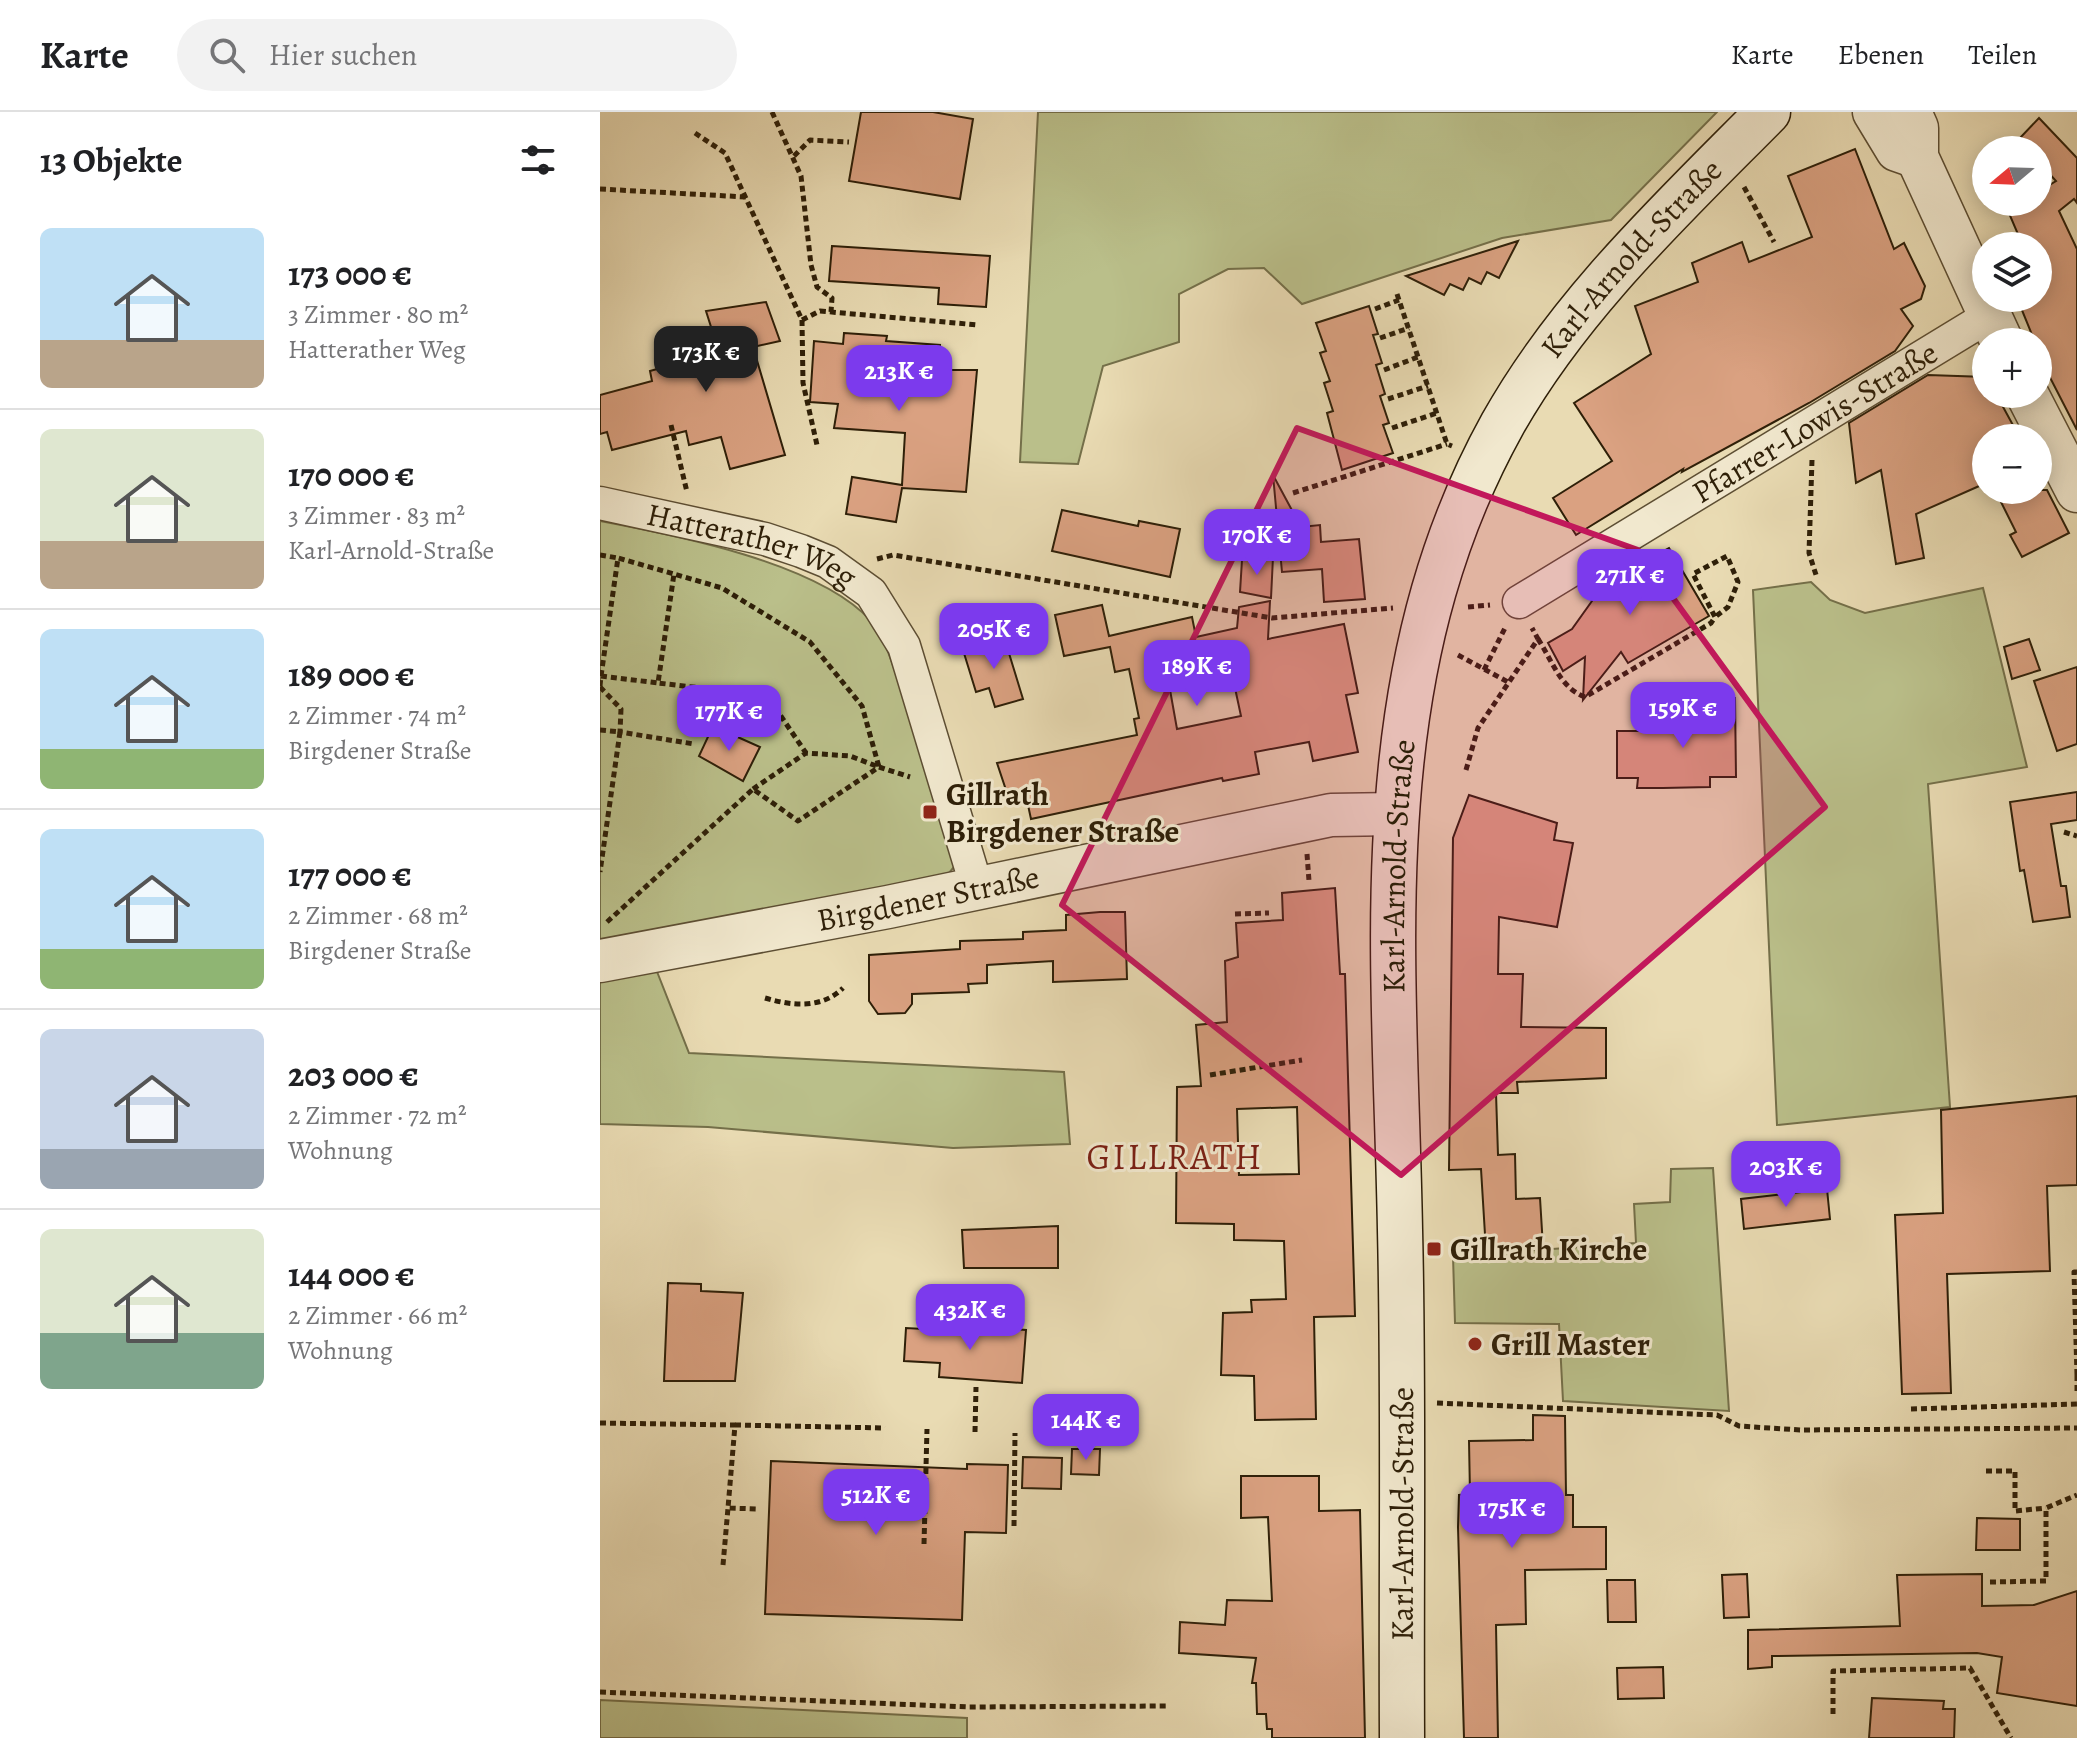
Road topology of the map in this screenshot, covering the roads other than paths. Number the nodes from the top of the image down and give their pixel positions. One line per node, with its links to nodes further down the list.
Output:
1 (1768, 112): 11 (main road, Karl-Arnold-Straße)
2 (1874, 112): 4 (street)
3 (1910, 112): 4 (street)
4 (1917, 157): 5 (street)
5 (1995, 328)
6 (1972, 336): 10 (street, Pfarrer-Lowis-Straße)
7 (2034, 408): 8 (street)
8 (2077, 491)
9 (600, 503): 12 (street, Hatterather Weg)
10 (1519, 602)
11 (1396, 814): 12 (street, Birgdener Straße); 14 (main road, Karl-Arnold-Straße)
12 (977, 888): 13 (street, Birgdener Straße)
13 (600, 961)
14 (1402, 1738)

